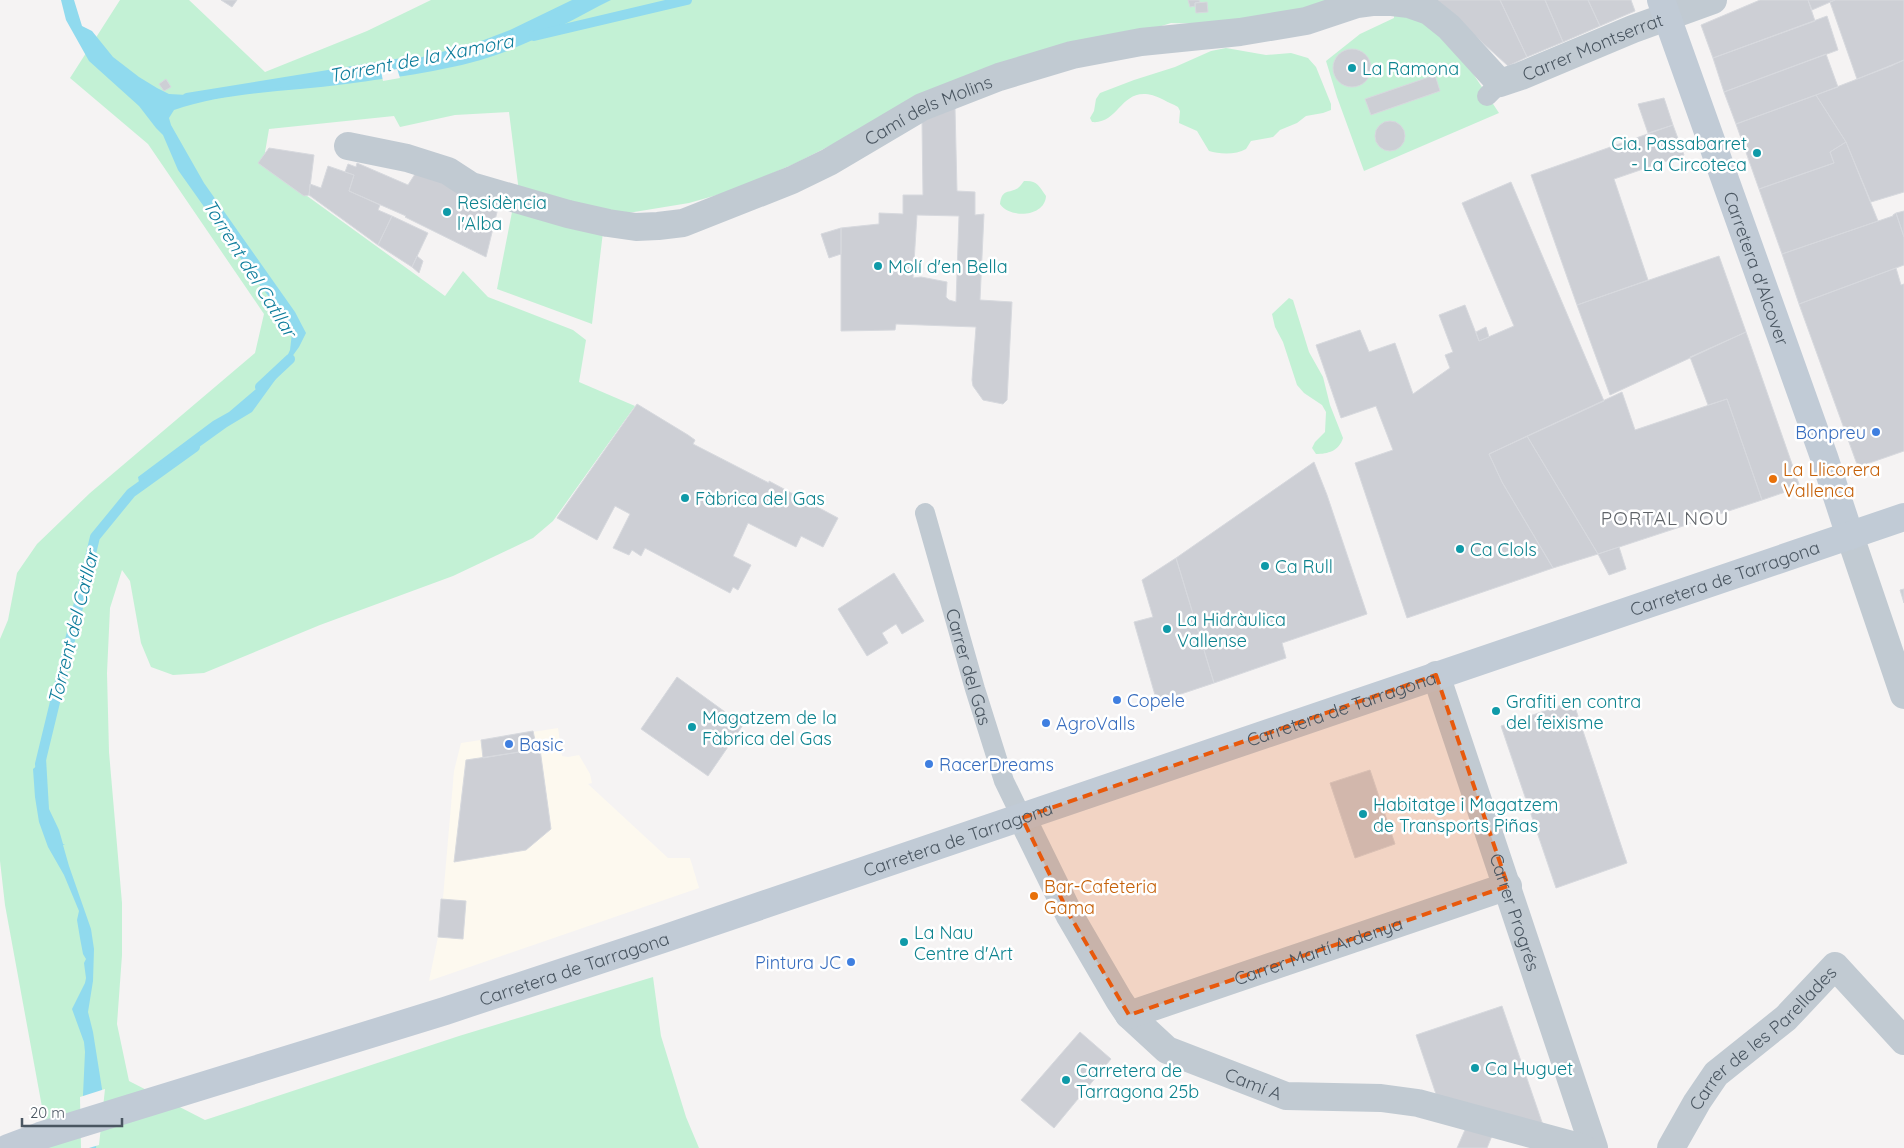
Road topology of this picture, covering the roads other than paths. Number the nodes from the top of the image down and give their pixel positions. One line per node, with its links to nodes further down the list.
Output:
1 (1713, 0): 2 (street, Carrer Montserrat)
2 (1664, 9): 3 (street, Carrer Montserrat); 7 (main road, Carretera d'Alcover)
3 (1485, 78): 4 (street, Camí dels Molins)
4 (348, 146)
5 (925, 514): 10 (lane, Carrer del Gas)
6 (1904, 517): 7 (main road, Carretera de Tarragona)
7 (1850, 536): 8 (main road, Carretera de Tarragona); 9 (street)
8 (1436, 675): 10 (main road, Carretera de Tarragona); 11 (street, Carrer Progrés)
9 (1904, 695)
10 (1022, 818): 12 (street, Camí A); 14 (main road, Carretera de Tarragona)
11 (1508, 886): 12 (street, Carrer Martí Ardenya); 16 (street, Carrer Progrés)
12 (1129, 1015): 15 (street, Camí A)
13 (1899, 1025): 17 (street, Carrer de les Parellades)
14 (8, 1148)
15 (1583, 1148)
16 (1594, 1148)
17 (1671, 1148)

